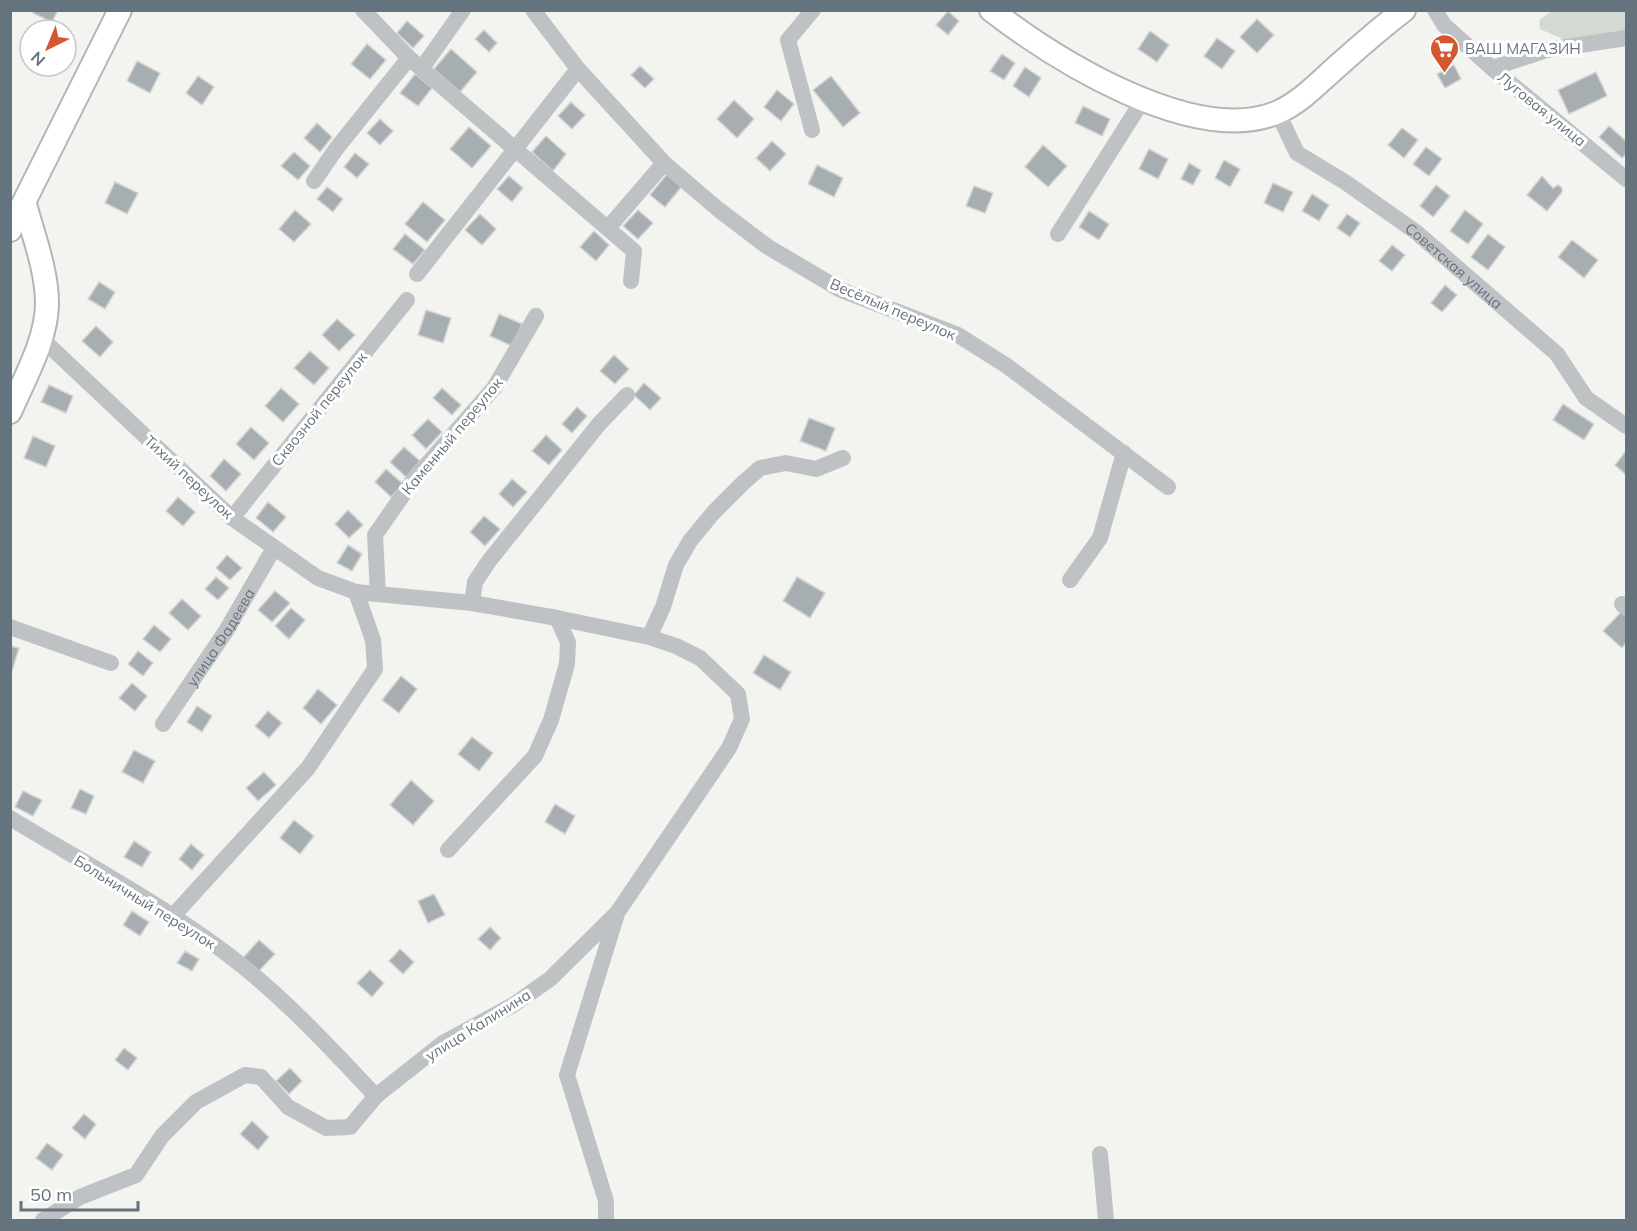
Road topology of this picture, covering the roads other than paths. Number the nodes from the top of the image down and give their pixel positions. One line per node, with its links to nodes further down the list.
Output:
1 (120, 10): 20 (main road)
2 (363, 10): 10 (street)
3 (464, 10): 10 (street)
4 (532, 10): 12 (street, Весёлый переулок)
5 (813, 10): 15 (street)
6 (991, 10): 13 (main road)
7 (1404, 10): 14 (main road)
8 (1435, 10): 11 (street, Луговая улица)
9 (1626, 38): 11 (street)
10 (415, 63): 16 (street); 19 (street)
11 (1492, 68): 18 (street, Луговая улица)
12 (578, 69): 16 (street); 17 (street, Весёлый переулок)
13 (1143, 100): 14 (main road); 23 (street)
14 (1278, 113): 31 (street, Советская улица)
15 (812, 130)
16 (517, 149): 21 (street); 24 (street)
17 (664, 162): 21 (street); 32 (street, Весёлый переулок)
18 (1626, 179)
19 (314, 181)
20 (25, 204): 22 (main road); 28 (main road)
21 (608, 228): 25 (street)
22 (10, 230)
23 (1058, 234)
24 (417, 274)
25 (631, 281)
26 (407, 300): 35 (street, Сквозной переулок)
27 (536, 316): 39 (street, Каменный переулок)
28 (41, 338): 30 (main road); 35 (street, Тихий переулок)
29 (627, 395): 40 (street)
30 (10, 412)
31 (1626, 426)
32 (1124, 453): 34 (street, Весёлый переулок); 37 (street)
33 (843, 458): 43 (street)
34 (1168, 487)
35 (232, 518): 36 (street, Тихий переулок)
36 (274, 548): 38 (street, Тихий переулок); 46 (street, улица Фадеева)
37 (1070, 580)
38 (356, 592): 39 (street, Тихий переулок); 50 (street)
39 (378, 594): 40 (street, Тихий переулок)
40 (472, 603): 41 (street, Тихий переулок)
41 (557, 618): 43 (street, Тихий переулок); 48 (street)
42 (10, 627): 44 (street)
43 (649, 637): 45 (street, Тихий переулок)
44 (111, 663)
45 (738, 694): 49 (street, улица Калинина)
46 (163, 724)
47 (10, 818): 50 (street, Больничный переулок)
48 (448, 850)
49 (617, 913): 51 (street, улица Калинина); 54 (street)
50 (172, 917): 51 (street, Больничный переулок)
51 (376, 1096): 53 (street, улица Калинина)
52 (1100, 1154): 55 (street)
53 (44, 1221)
54 (606, 1221)
55 (1106, 1221)

